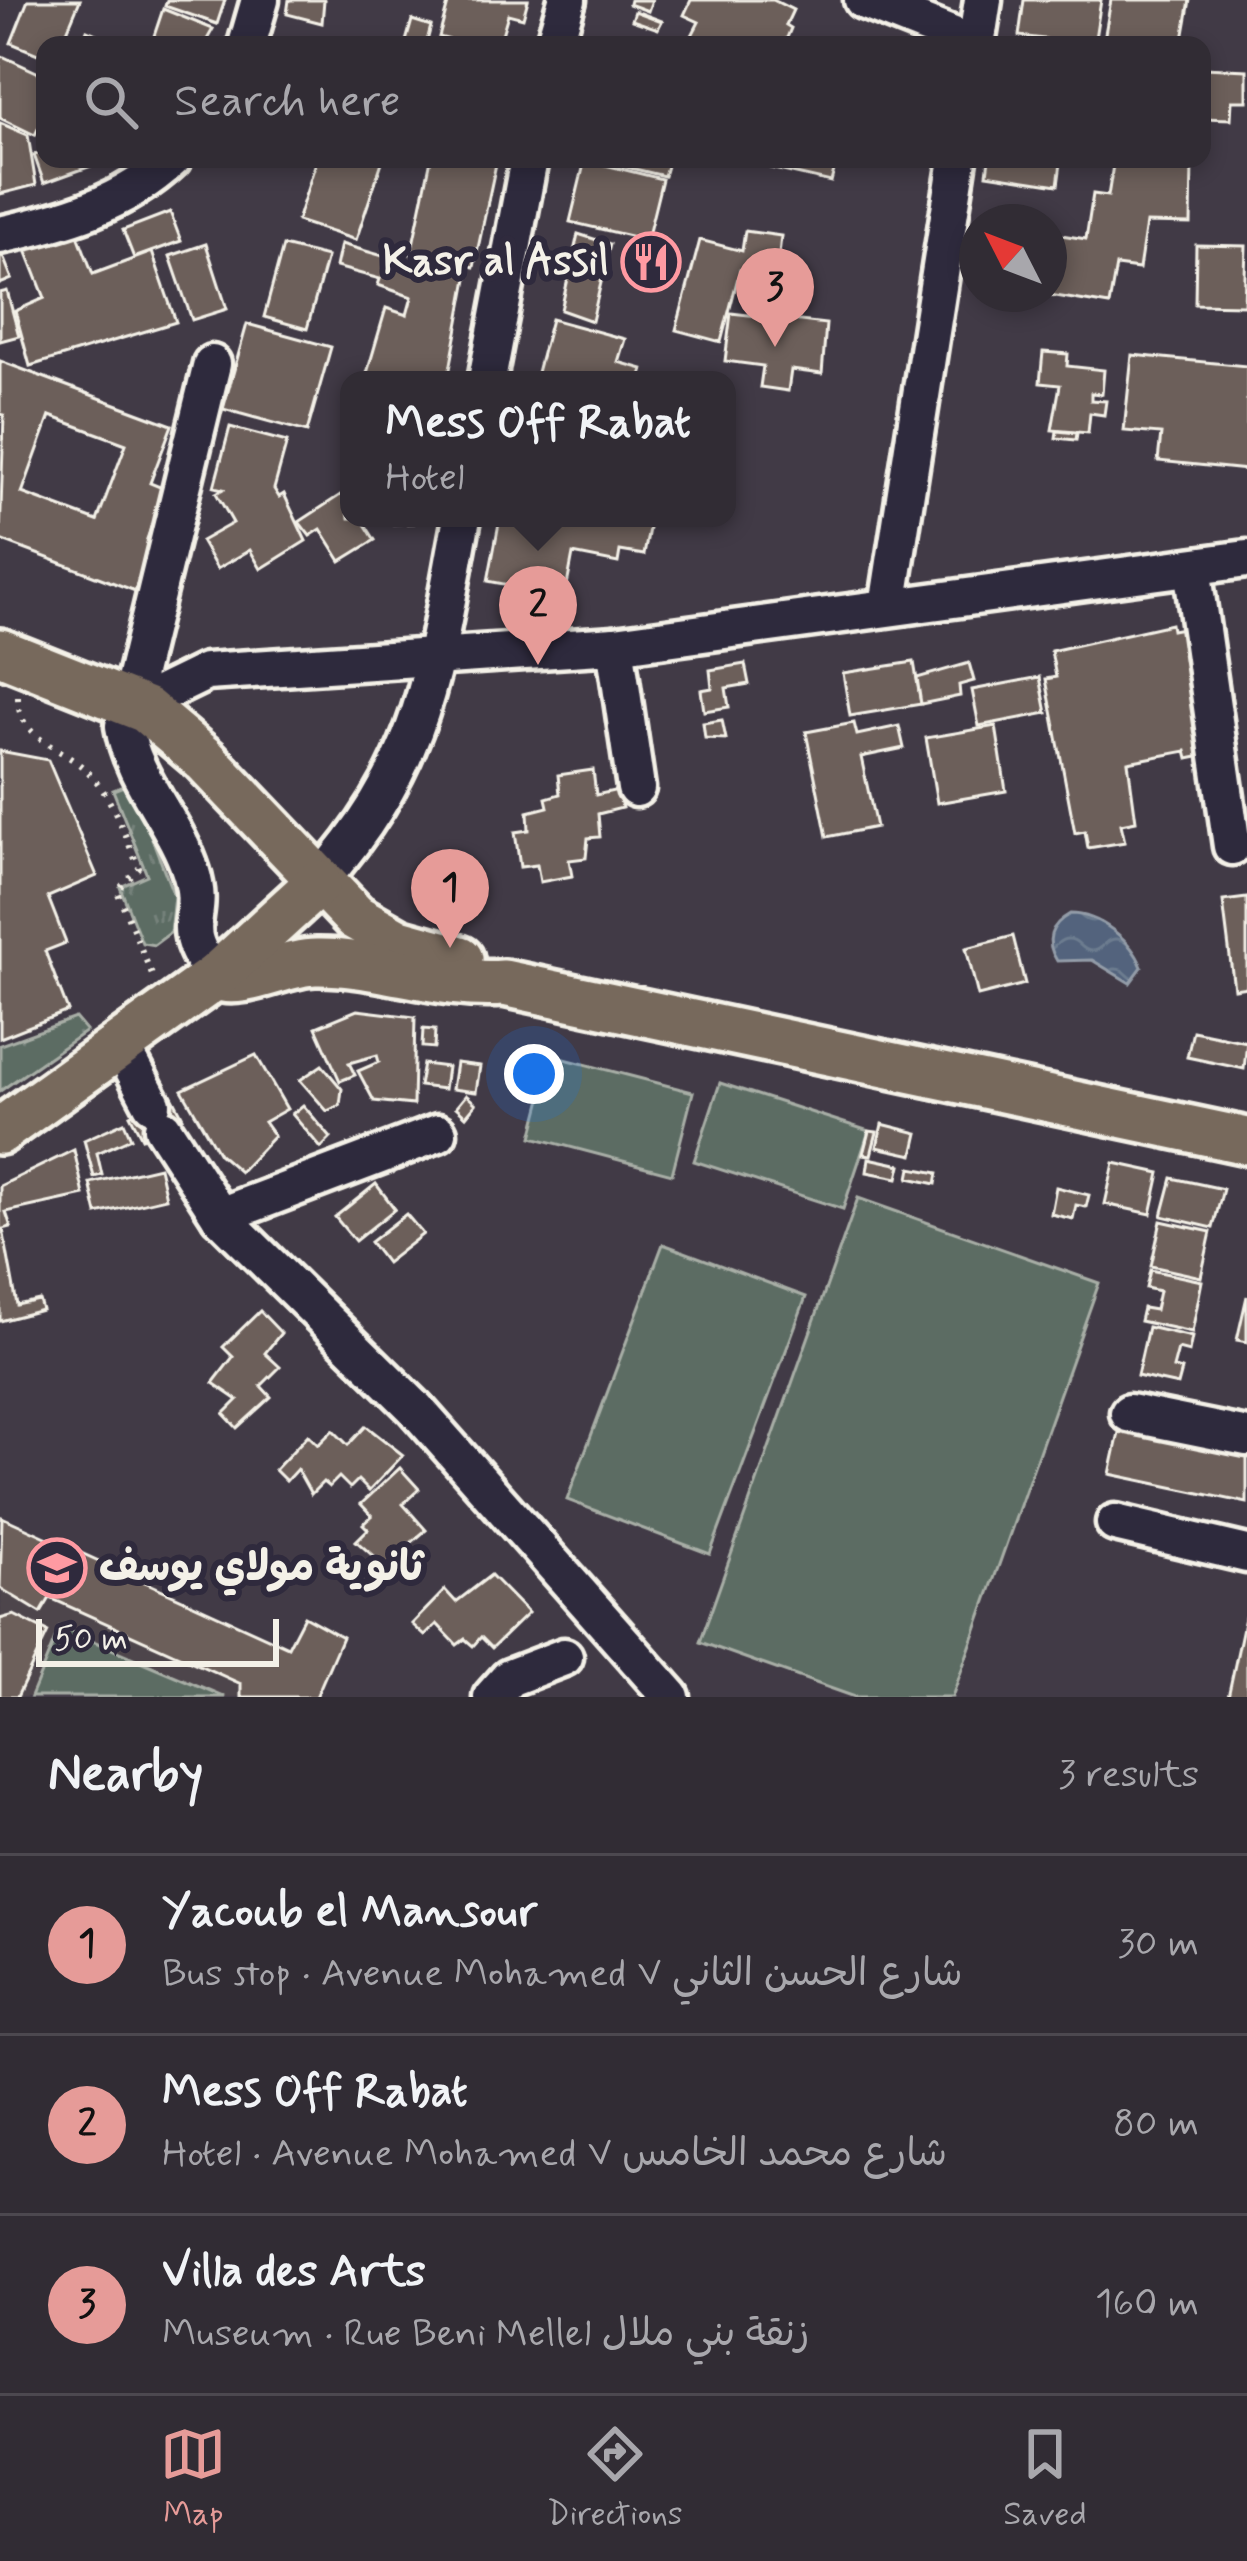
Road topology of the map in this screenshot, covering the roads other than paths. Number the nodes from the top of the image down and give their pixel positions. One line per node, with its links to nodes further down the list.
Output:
1 (260, 0): 5 (street)
2 (567, 0): 6 (street)
3 (863, 0): 7 (street)
4 (983, 0): 8 (street)
5 (250, 36)
6 (557, 36)
7 (953, 36)
8 (977, 36)
9 (159, 168): 12 (street)
10 (527, 168): 14 (street)
11 (957, 168): 18 (street)
12 (0, 235)
13 (212, 364): 22 (street)
14 (490, 371)
15 (460, 527): 20 (street)
16 (1247, 559): 17 (street)
17 (1192, 567): 18 (street); 24 (street)
18 (888, 607): 19 (street)
19 (615, 645): 20 (street); 23 (street)
20 (436, 654): 22 (street); 25 (street)
21 (13, 656): 22 (main road)
22 (136, 705): 25 (main road); 26 (street)
23 (636, 788)
24 (1232, 846)
25 (318, 883): 26 (main road); 27 (main road)
26 (215, 977): 27 (main road); 28 (main road)
27 (504, 982): 31 (main road)
28 (122, 1046): 29 (main road); 32 (street)
29 (0, 1131)
30 (438, 1133): 32 (street)
31 (1247, 1142)
32 (220, 1216): 39 (street)
33 (1129, 1414): 34 (street)
34 (1247, 1437)
35 (1115, 1523): 36 (street)
36 (1247, 1554)
37 (564, 1657): 38 (street)
38 (491, 1697)
39 (671, 1697)

